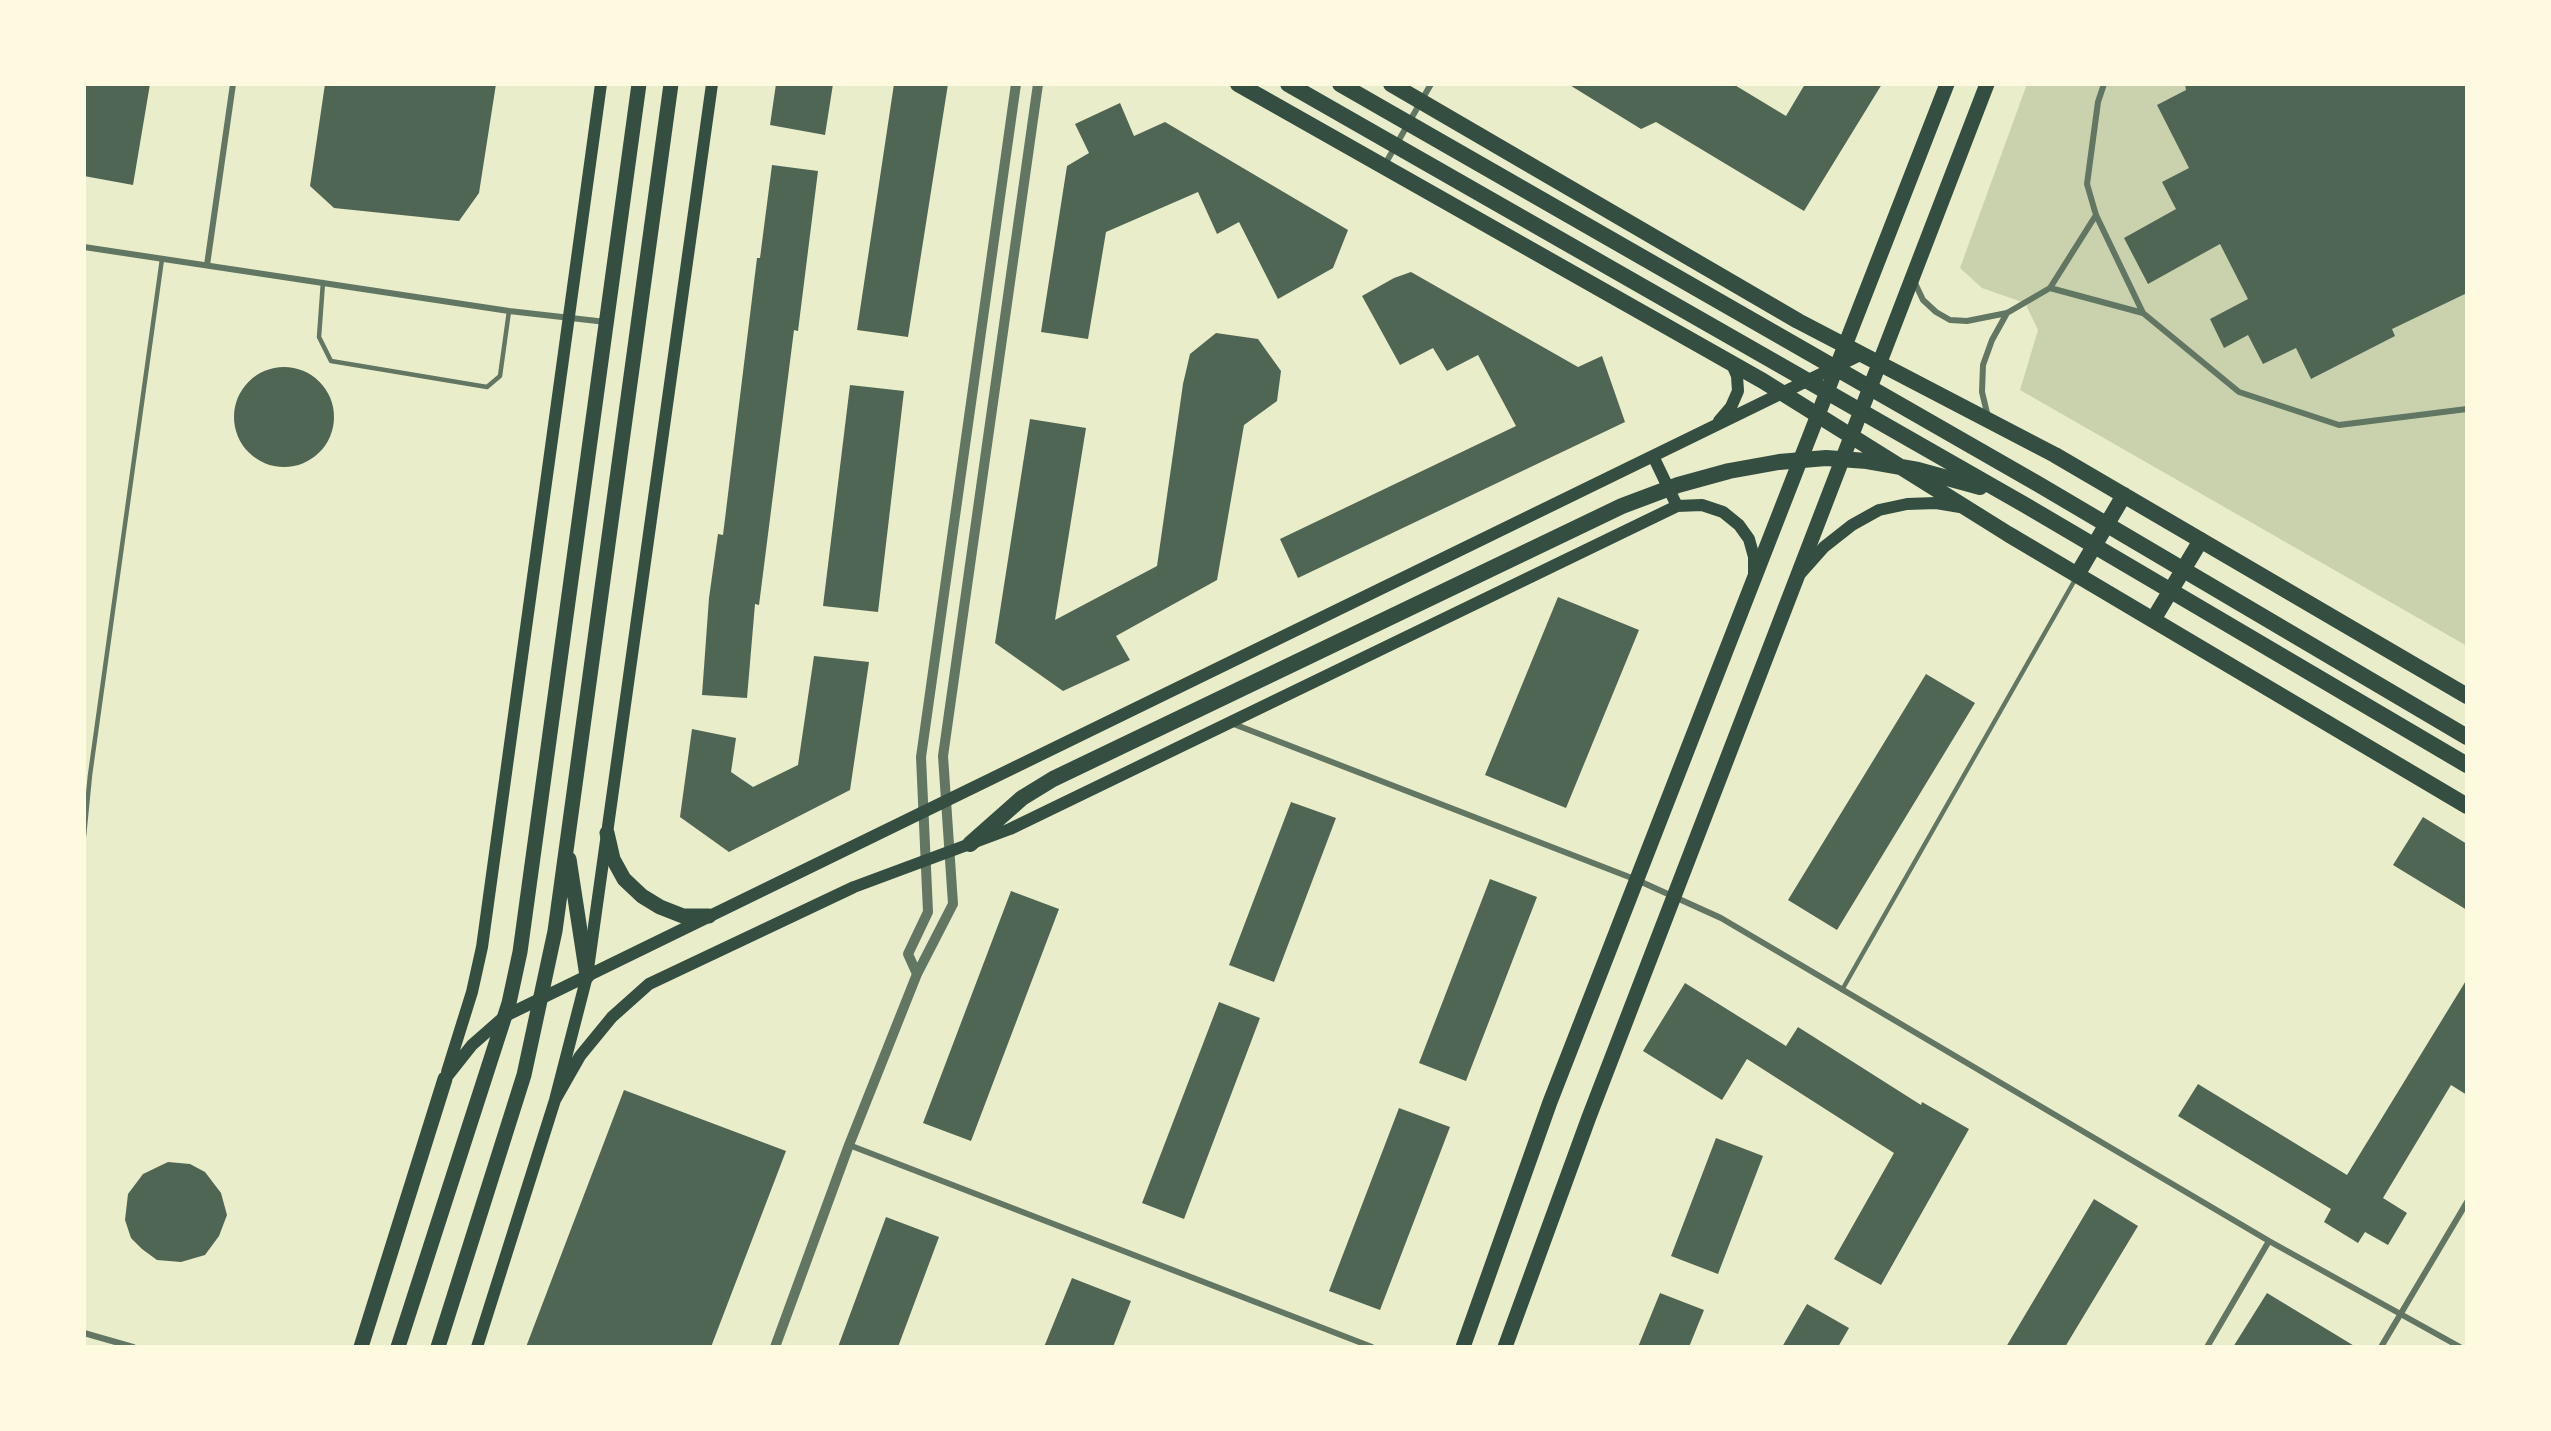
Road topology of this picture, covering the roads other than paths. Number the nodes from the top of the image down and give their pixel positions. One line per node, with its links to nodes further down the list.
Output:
1 (233, 84): 21 (street)
2 (601, 84): 29 (main road)
3 (639, 84): 30 (main road)
4 (671, 84): 61 (main road)
5 (712, 84): 59 (main road)
6 (1016, 84): 58 (street)
7 (1038, 84): 56 (street)
8 (1238, 84): 17 (highway)
9 (1288, 84): 44 (highway)
10 (1340, 84): 54 (highway)
11 (1391, 84): 16 (highway)
12 (1431, 84): 16 (street)
13 (1947, 84): 31 (main road)
14 (1987, 84): 22 (main road)
15 (2104, 84): 18 (street)
16 (1421, 101): 17 (street); 25 (highway)
17 (1384, 166): 33 (highway)
18 (2096, 215): 24 (street); 28 (street)
19 (84, 247): 20 (street)
20 (162, 259): 21 (street); 60 (lane)
21 (207, 266): 23 (street)
22 (1913, 278): 27 (street); 34 (main road)
23 (322, 282): 26 (street); 26 (lane)
24 (2050, 288): 27 (street); 28 (street)
25 (1766, 302): 31 (highway); 33 (highway)
26 (509, 311): 29 (street)
27 (2007, 313): 39 (street)
28 (2143, 313): 37 (street)
29 (569, 318): 30 (street); 73 (main road)
30 (607, 322): 72 (main road)
31 (1845, 345): 32 (highway); 35 (main road)
32 (1862, 354): 34 (highway); 35 (main road)
33 (1731, 362): 36 (highway); 40 (main road)
34 (1880, 363): 39 (highway); 41 (main road)
35 (1837, 366): 36 (main road); 38 (main road)
36 (1782, 393): 38 (highway); 40 (main road)
37 (2467, 409)
38 (1818, 415): 41 (highway); 50 (main road)
39 (1989, 420): 43 (highway)
40 (1716, 425): 42 (main road)
41 (1852, 436): 46 (highway); 49 (main road)
42 (1653, 456): 45 (main road); 56 (main road)
43 (2124, 495): 47 (highway); 48 (highway)
44 (2025, 505): 55 (highway); 62 (highway)
45 (1677, 506): 50 (main road); 53 (main road)
46 (1966, 508): 48 (highway); 49 (main road)
47 (2200, 540): 51 (highway); 52 (highway)
48 (2077, 576): 51 (highway); 70 (lane)
49 (1798, 577): 66 (main road)
50 (1754, 580): 65 (main road)
51 (2153, 621): 57 (highway)
52 (2467, 696)
53 (1230, 722): 62 (main road); 65 (street)
54 (2467, 737)
55 (2467, 765)
56 (946, 800): 58 (main road); 63 (street)
57 (2467, 806)
58 (924, 811): 64 (street); 67 (main road)
59 (607, 833): 67 (main road); 69 (main road)
60 (84, 836)
61 (567, 842): 69 (main road); 71 (main road)
62 (970, 844): 63 (main road)
63 (949, 852): 64 (main road); 68 (street)
64 (926, 861): 68 (street); 74 (main road)
65 (1637, 879): 66 (street); 87 (main road)
66 (1675, 896): 70 (street); 88 (main road)
67 (709, 916): 69 (main road)
68 (917, 974): 75 (street)
69 (587, 976): 71 (main road); 74 (main road)
70 (1842, 990): 77 (street)
71 (542, 998): 72 (main road); 83 (main road)
72 (505, 1017): 73 (main road); 82 (main road)
73 (445, 1079): 81 (main road)
74 (555, 1100): 84 (main road)
75 (849, 1145): 85 (street); 86 (street)
76 (2467, 1202): 78 (street)
77 (2269, 1241): 78 (street); 89 (street)
78 (2401, 1314): 90 (street); 91 (street)
79 (84, 1333): 80 (street)
80 (133, 1347)
81 (361, 1347)
82 (398, 1347)
83 (438, 1347)
84 (477, 1347)
85 (775, 1347)
86 (1372, 1347)
87 (1463, 1347)
88 (1505, 1347)
89 (2207, 1347)
90 (2381, 1347)
91 (2460, 1347)

